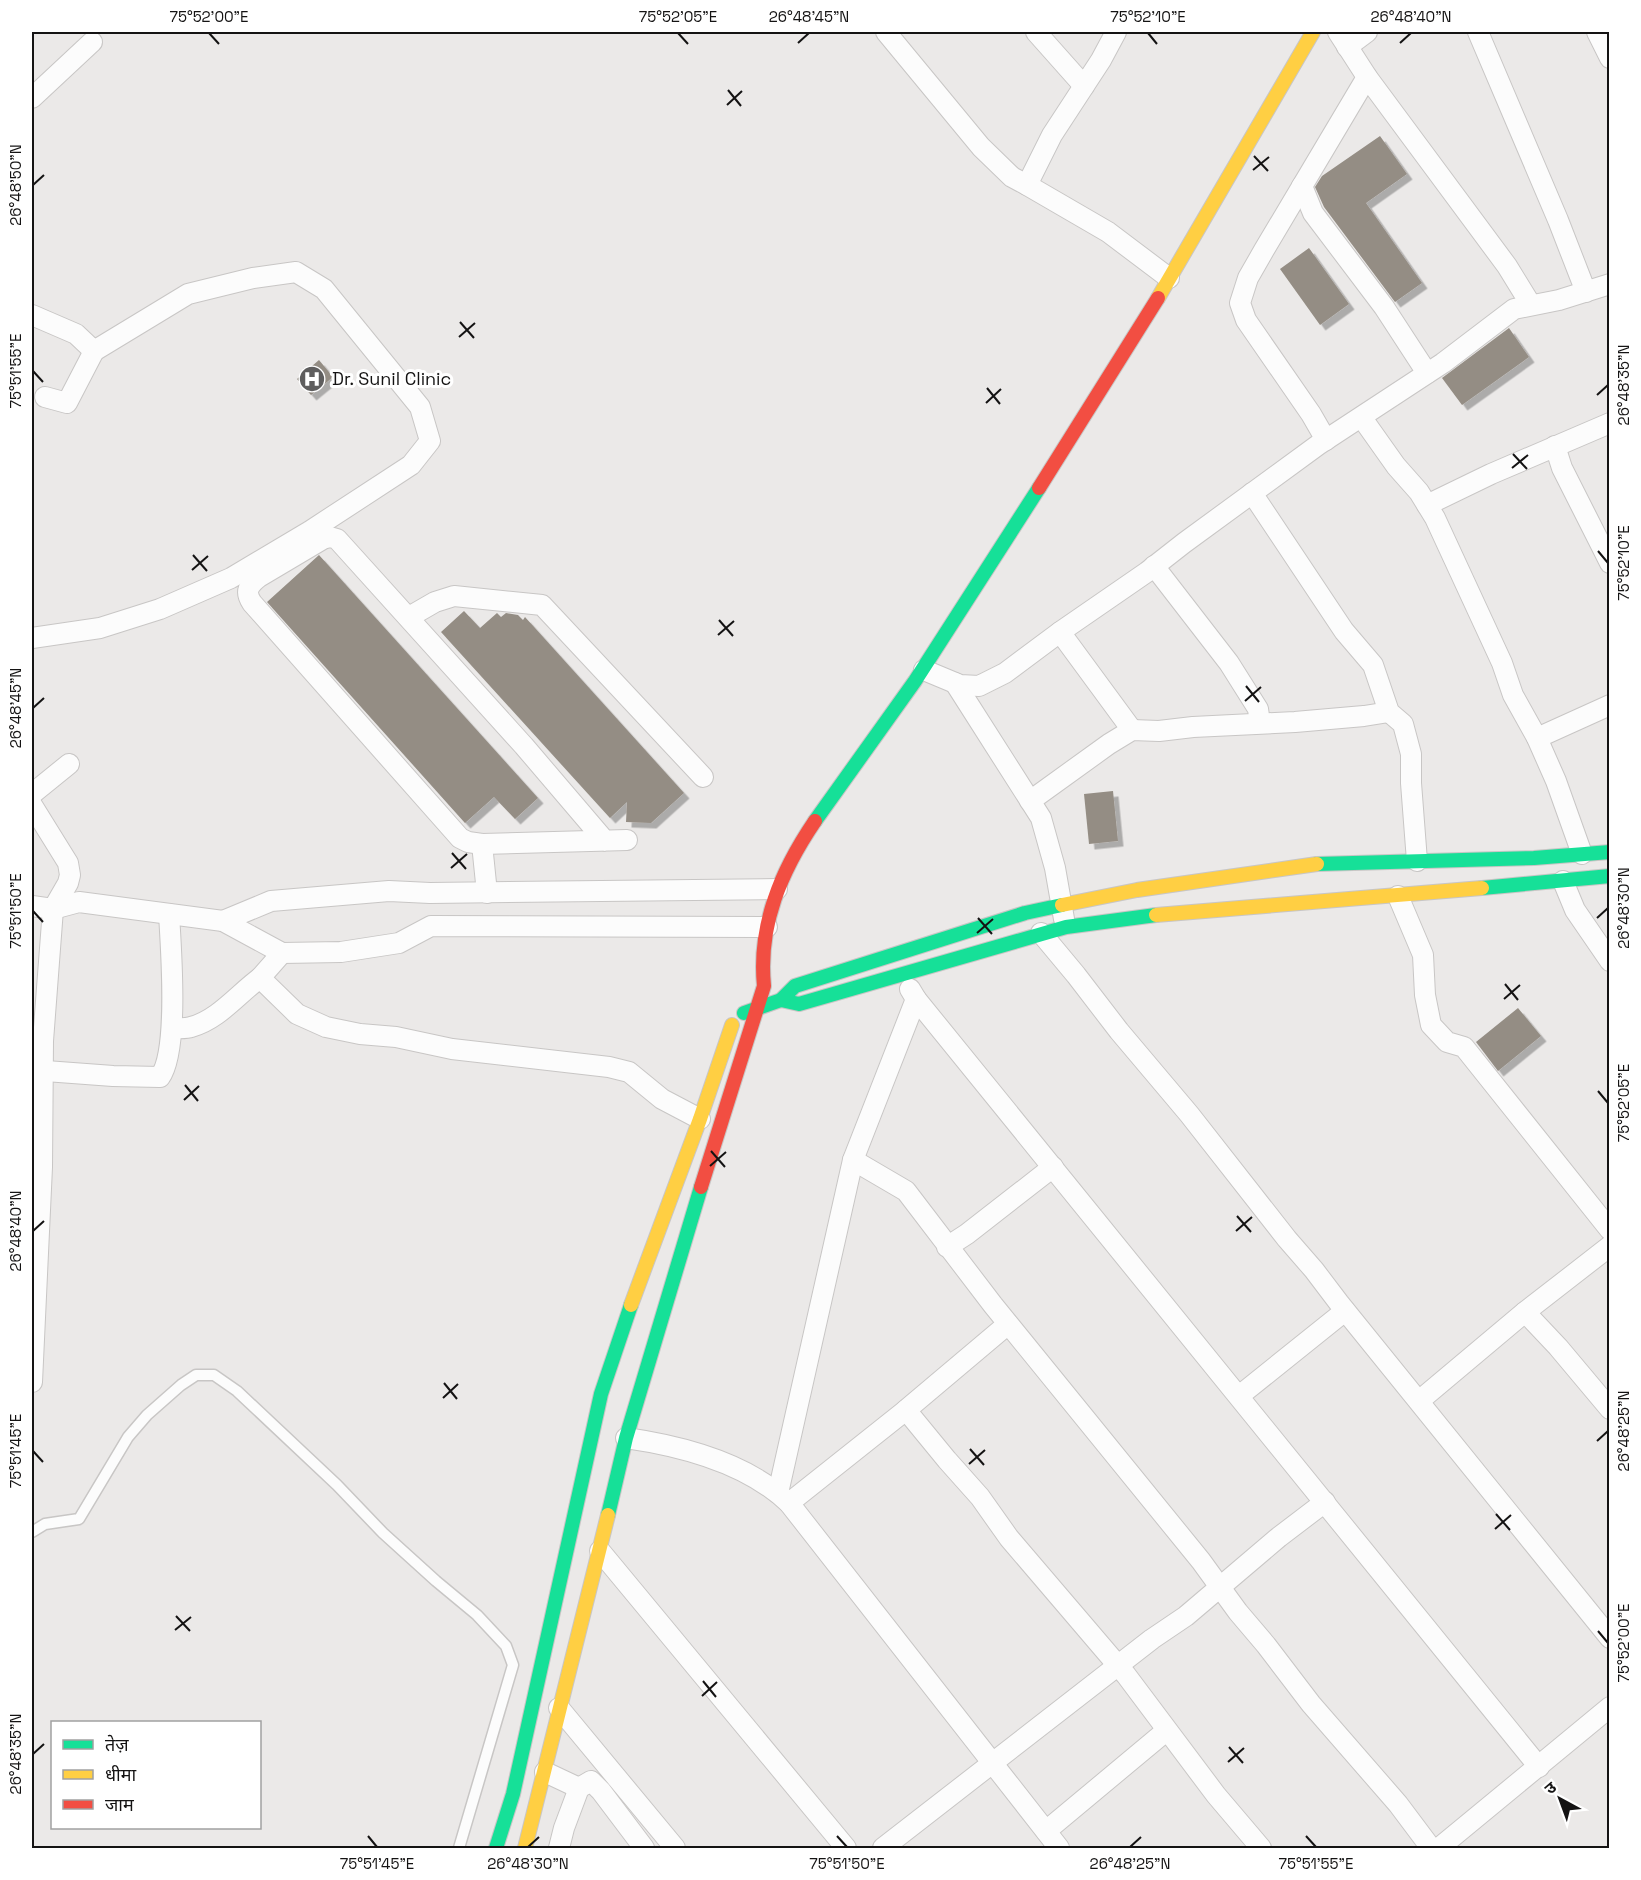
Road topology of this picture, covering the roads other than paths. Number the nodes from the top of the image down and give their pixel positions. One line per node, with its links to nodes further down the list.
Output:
1 (886, 32): 14 (street)
2 (1036, 32): 12 (street)
3 (1116, 32): 12 (street)
4 (1313, 32): 16 (street)
5 (1367, 32): 8 (street)
6 (1478, 32): 18 (street)
7 (1597, 32): 10 (street)
8 (1342, 39): 11 (street)
9 (92, 42): 13 (street)
10 (1610, 58)
11 (1367, 76): 15 (street); 19 (street)
12 (1084, 86): 14 (street)
13 (32, 98)
14 (1027, 185): 16 (street)
15 (1302, 186): 22 (street); 26 (street)
16 (1169, 278): 35 (street)
17 (1610, 284): 18 (street)
18 (1586, 292): 19 (street)
19 (1531, 305): 22 (street)
20 (32, 315): 21 (street)
21 (94, 351): 23 (street); 34 (street)
22 (1427, 374): 24 (street)
23 (45, 397)
24 (1362, 418): 26 (street); 29 (street)
25 (1610, 423): 27 (street)
26 (1326, 440): 28 (street)
27 (1555, 446): 29 (street); 30 (street)
28 (1252, 493): 31 (street); 38 (street)
29 (1426, 505): 41 (street)
30 (1609, 560)
31 (1154, 566): 33 (street); 39 (street)
32 (409, 617): 43 (street); 48 (street); 49 (street)
33 (1060, 632): 36 (street); 40 (street)
34 (32, 638)
35 (924, 669): 36 (street); 55 (street)
36 (955, 683): 45 (street)
37 (1610, 705): 41 (street)
38 (1389, 712): 39 (street); 52 (street)
39 (1260, 723): 40 (street)
40 (1132, 730): 45 (street)
41 (1537, 738): 51 (street)
42 (69, 764): 44 (street)
43 (703, 777)
44 (32, 794)
45 (1030, 801): 60 (street)
46 (32, 805): 61 (street)
47 (627, 840): 48 (street)
48 (605, 841): 49 (street)
49 (482, 844): 56 (street)
50 (1610, 852): 51 (street)
51 (1582, 854): 52 (street)
52 (1417, 861): 60 (street)
53 (1610, 876): 54 (street)
54 (1563, 881): 58 (street); 69 (street)
55 (777, 890): 56 (street); 65 (street)
56 (487, 892): 57 (street)
57 (430, 893): 63 (street); 64 (street)
58 (1398, 896): 66 (street); 81 (street)
59 (32, 906): 61 (street)
60 (1061, 906): 66 (street); 73 (street)
61 (53, 909): 62 (street); 76 (street)
62 (168, 914): 63 (street); 75 (street)
63 (224, 921): 68 (street)
64 (431, 926): 65 (street); 68 (street)
65 (767, 927): 74 (street)
66 (1066, 927): 67 (street)
67 (1041, 933): 70 (street); 84 (street)
68 (282, 953): 71 (street)
69 (1610, 961)
70 (901, 974): 72 (street); 73 (street)
71 (260, 978): 75 (street); 77 (street)
72 (916, 999): 78 (street); 79 (street)
73 (781, 1000): 74 (street)
74 (756, 1010): 77 (street); 92 (street)
75 (172, 1028): 76 (street)
76 (38, 1070): 80 (street)
77 (700, 1119): 111 (street)
78 (853, 1160): 83 (street); 93 (street)
79 (1053, 1167): 83 (street); 88 (street)
80 (36, 1212): 87 (street)
81 (1610, 1230)
82 (1610, 1246): 85 (street)
83 (947, 1247): 86 (street)
84 (1345, 1311): 88 (street); 89 (street)
85 (1525, 1312): 89 (street); 90 (street)
86 (1008, 1324): 91 (street); 97 (street)
87 (32, 1382)
88 (1239, 1396): 94 (street)
89 (1419, 1401): 98 (street)
90 (1610, 1409)
91 (906, 1410): 93 (street); 99 (street)
92 (626, 1438): 93 (street); 96 (street)
93 (784, 1498): 103 (street)
94 (1325, 1502): 97 (street); 104 (street)
95 (32, 1532): 110 (lane)
96 (600, 1551): 101 (street); 115 (street)
97 (1219, 1588): 99 (street); 119 (street)
98 (1610, 1638)
99 (1119, 1667): 102 (street); 103 (street)
100 (1610, 1707): 104 (street)
101 (559, 1708): 105 (street); 114 (street)
102 (1166, 1731): 108 (street); 118 (street)
103 (992, 1763): 108 (street); 116 (street)
104 (1539, 1767): 120 (street)
105 (545, 1772): 106 (street); 107 (street)
106 (579, 1788): 109 (street); 113 (street)
107 (532, 1822): 109 (street); 112 (street)
108 (1046, 1831): 117 (street)
109 (560, 1843)
110 (459, 1848)
111 (496, 1848)
112 (525, 1848)
113 (644, 1848)
114 (675, 1848)
115 (846, 1848)
116 (883, 1848)
117 (1059, 1848)
118 (1261, 1848)
119 (1431, 1848)
120 (1440, 1848)

